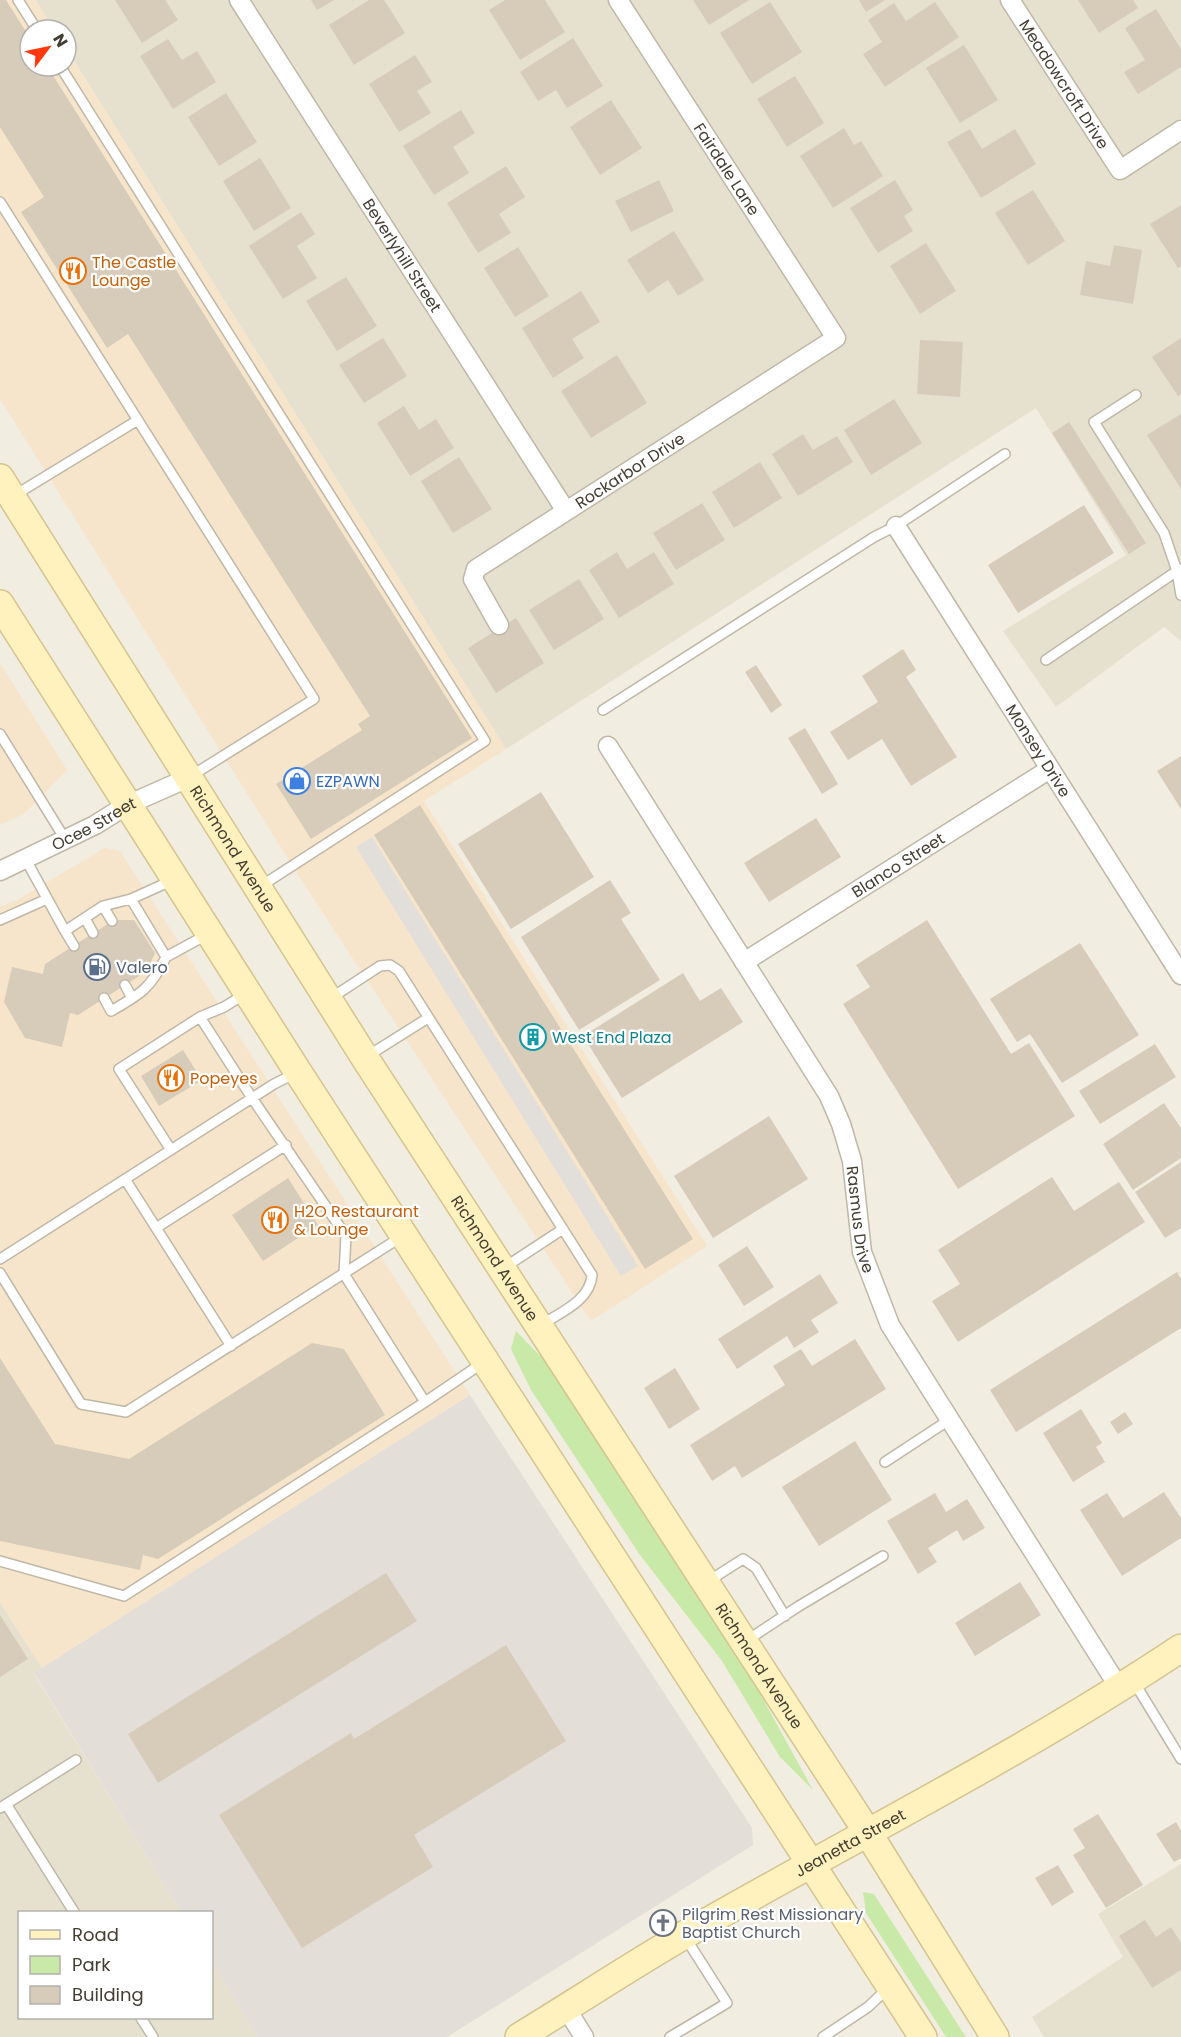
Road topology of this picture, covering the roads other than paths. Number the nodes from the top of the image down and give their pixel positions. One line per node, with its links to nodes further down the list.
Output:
1 (18, 0): 5 (lane)
2 (239, 0): 14 (street, Beverlyhill Street)
3 (618, 0): 9 (street, Fairdale Lane)
4 (1010, 0): 7 (street, Meadowcroft Drive)
5 (29, 18)
6 (68, 78): 31 (lane)
7 (1181, 130)
8 (0, 202): 11 (lane)
9 (836, 339): 14 (street, Rockarbor Drive)
10 (1136, 395): 16 (lane)
11 (138, 420): 13 (lane); 25 (lane)
12 (1005, 454): 15 (lane)
13 (6, 487): 25 (main road, Richmond Avenue)
14 (566, 511): 19 (street, Rockarbor Drive)
15 (896, 526): 21 (lane); 24 (street, Monsey Drive)
16 (1179, 570): 17 (lane); 20 (lane)
17 (1181, 595)
18 (0, 604): 26 (main road)
19 (499, 625)
20 (1046, 660)
21 (603, 710)
22 (0, 734): 27 (lane)
23 (608, 746): 43 (street, Rasmus Drive)
24 (1050, 769): 43 (street, Blanco Street); 45 (street, Monsey Drive)
25 (188, 778): 26 (street, Ocee Street); 31 (main road, Richmond Avenue)
26 (127, 805): 27 (street, Ocee Street); 30 (main road)
27 (65, 839): 28 (street, Ocee Street)
28 (26, 860): 29 (street, Ocee Street); 32 (lane)
29 (0, 871)
30 (174, 879): 33 (lane); 40 (main road)
31 (259, 887): 51 (main road, Richmond Avenue)
32 (48, 899): 36 (lane); 38 (lane)
33 (131, 899): 34 (lane); 42 (lane)
34 (103, 906): 35 (lane); 37 (lane)
35 (85, 918): 38 (lane); 39 (lane)
36 (0, 920)
37 (112, 921)
38 (65, 931): 41 (lane)
39 (93, 933)
40 (209, 933): 42 (lane); 48 (main road)
41 (74, 945)
42 (166, 957): 46 (lane)
43 (744, 962): 71 (street, Rasmus Drive)
44 (144, 973): 46 (lane)
45 (1181, 975)
46 (151, 984): 50 (lane)
47 (125, 985): 50 (lane)
48 (247, 992): 52 (lane); 55 (main road)
49 (104, 998): 50 (lane)
50 (132, 998)
51 (328, 1000): 53 (lane); 54 (main road, Richmond Avenue)
52 (200, 1017): 56 (lane); 58 (lane)
53 (428, 1018): 54 (lane); 61 (lane)
54 (365, 1058): 64 (main road, Richmond Avenue)
55 (298, 1072): 56 (lane); 62 (main road)
56 (252, 1098): 57 (lane); 58 (lane)
57 (286, 1145): 60 (lane); 66 (lane)
58 (171, 1150): 59 (lane)
59 (125, 1179): 60 (lane); 63 (lane)
60 (156, 1228): 68 (lane)
61 (563, 1229): 64 (lane); 67 (lane)
62 (404, 1235): 66 (lane); 69 (main road)
63 (0, 1259)
64 (502, 1269): 67 (main road, Richmond Avenue)
65 (0, 1273): 68 (lane)
66 (344, 1274): 68 (lane); 70 (lane)
67 (539, 1326): 75 (main road, Richmond Avenue)
68 (231, 1346)
69 (486, 1360): 70 (lane); 84 (main road)
70 (425, 1402): 74 (lane)
71 (949, 1420): 72 (lane); 79 (street, Rasmus Drive)
72 (885, 1462)
73 (883, 1556): 76 (lane)
74 (0, 1561)
75 (705, 1583): 76 (lane); 77 (main road, Richmond Avenue)
76 (784, 1616): 77 (lane)
77 (744, 1642): 83 (main road, Richmond Avenue)
78 (1181, 1648): 79 (main road, Jeanetta Street)
79 (1126, 1685): 80 (lane); 83 (main road, Jeanetta Street)
80 (1181, 1759)
81 (76, 1760): 82 (lane)
82 (3, 1806): 85 (lane)
83 (868, 1833): 84 (main road, Jeanetta Street); 96 (main road, Richmond Avenue)
84 (811, 1864): 86 (main road, Jeanetta Street); 87 (main road)
85 (73, 1911)
86 (684, 1935): 88 (main road, Jeanetta Street); 93 (lane)
87 (890, 1985): 94 (lane); 95 (main road)
88 (566, 2008): 91 (main road, Jeanetta Street); 92 (street)
89 (142, 2019): 90 (lane)
90 (153, 2037)
91 (519, 2037)
92 (584, 2037)
93 (670, 2037)
94 (823, 2037)
95 (923, 2037)
96 (994, 2037)

